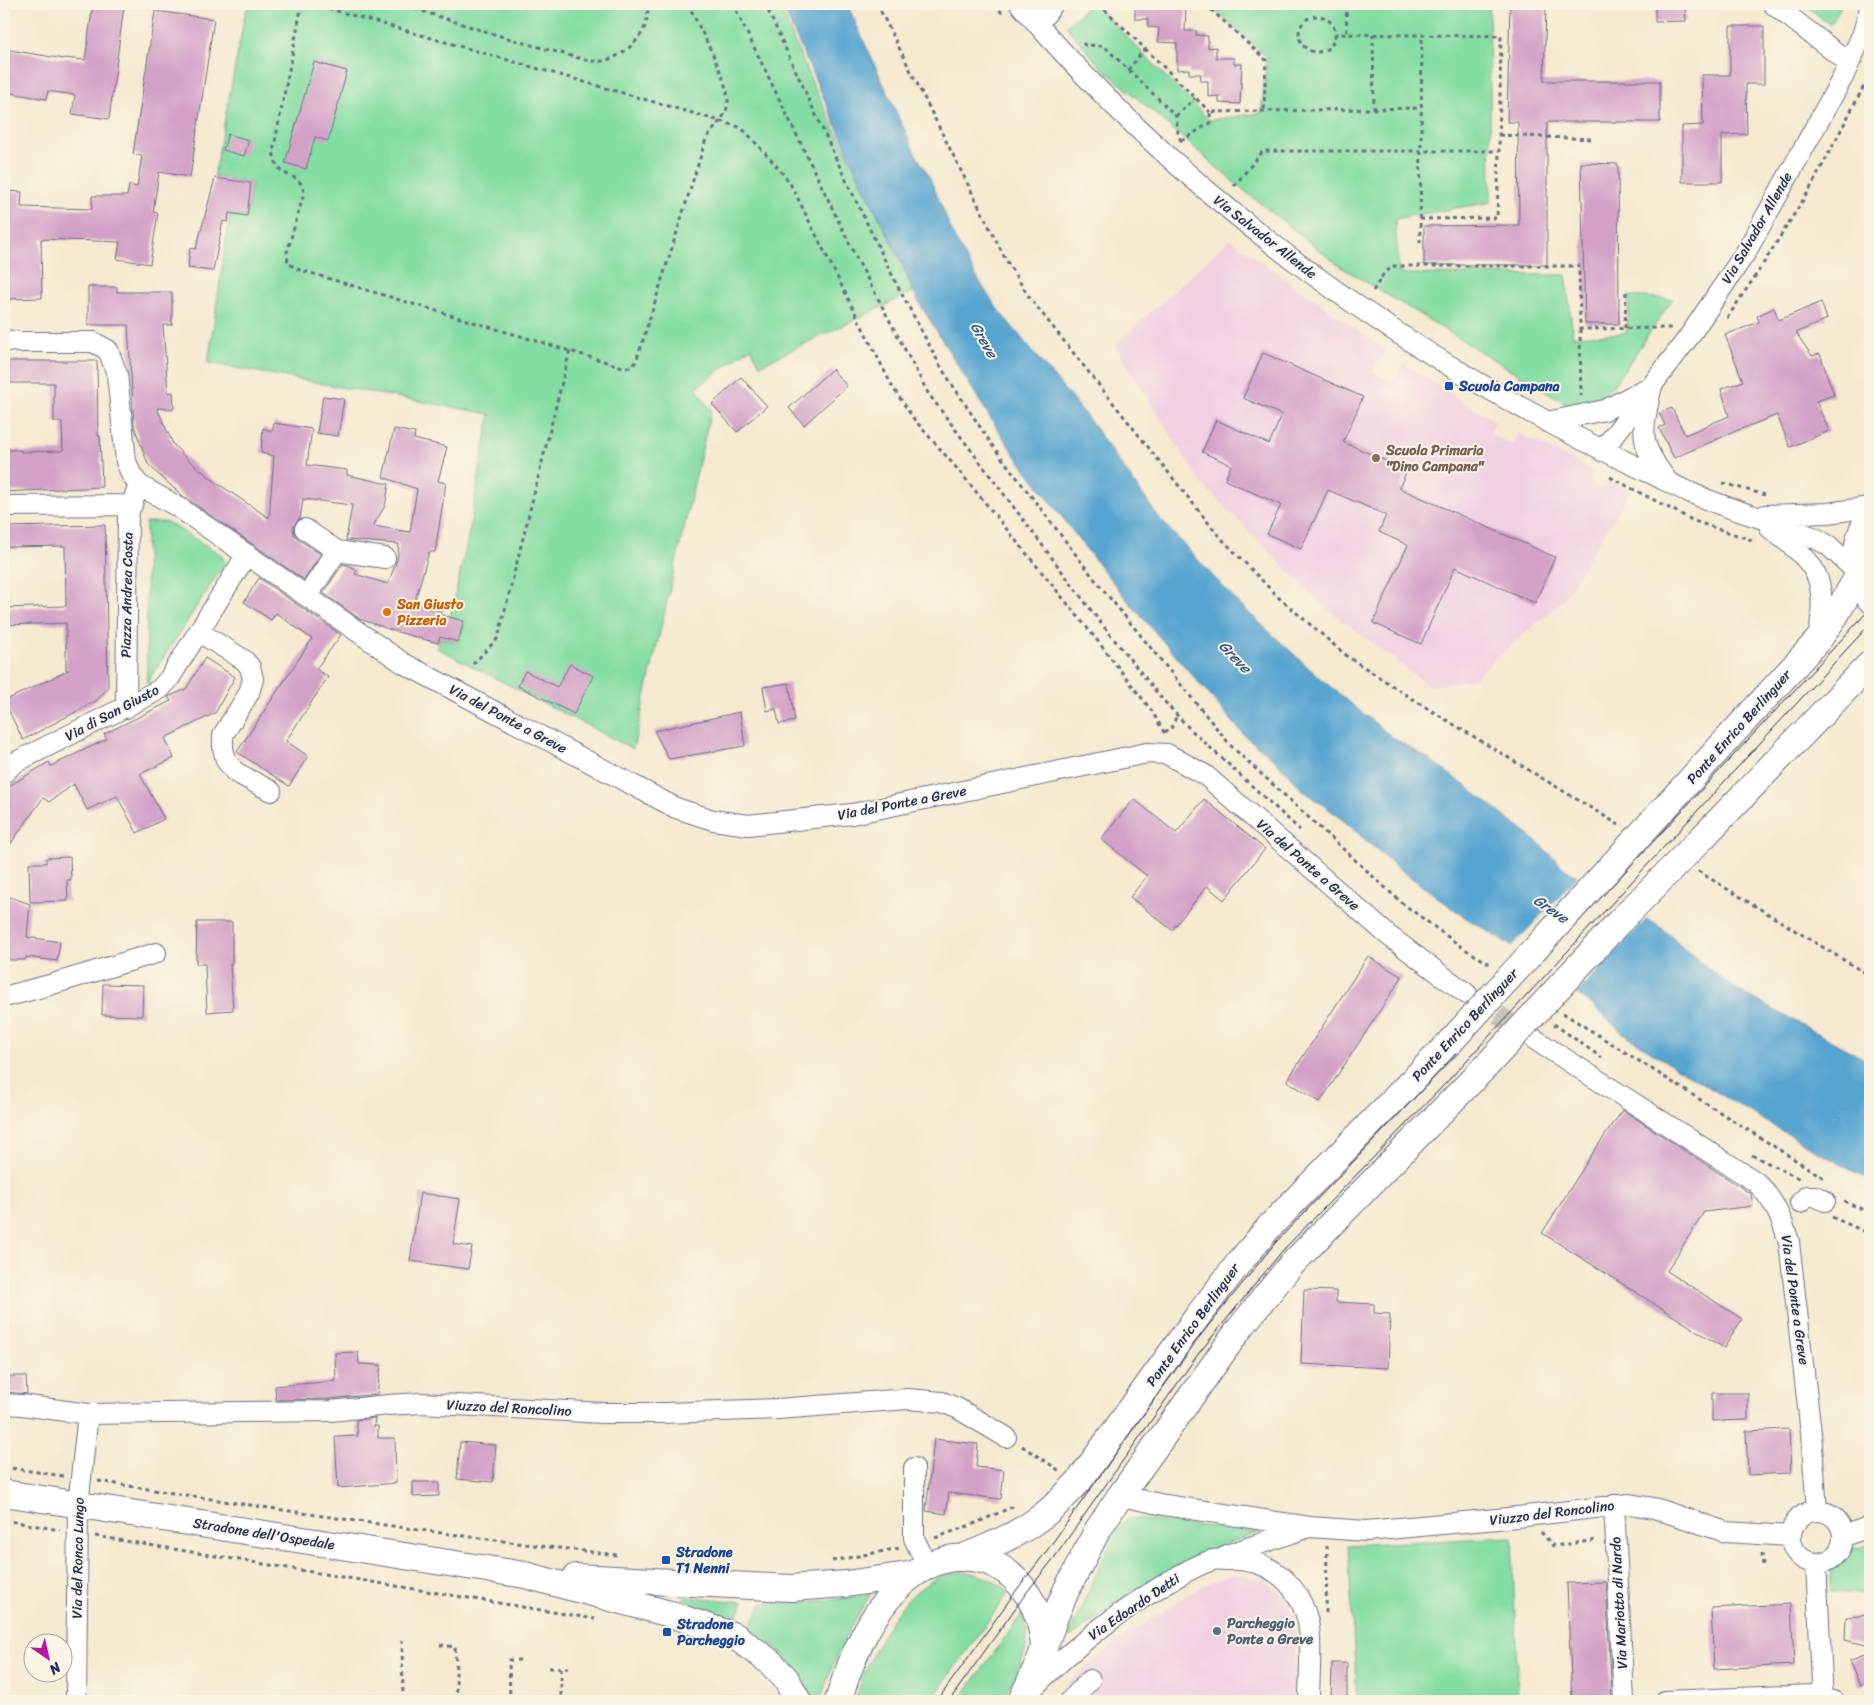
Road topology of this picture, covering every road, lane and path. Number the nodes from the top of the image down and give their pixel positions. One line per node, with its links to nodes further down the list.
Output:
1 (302, 4): 53 (path)
2 (314, 4): 32 (path)
3 (400, 4): 4 (path)
4 (648, 4)
5 (688, 4): 32 (path)
6 (733, 4): 79 (path)
7 (765, 4): 86 (path)
8 (877, 4): 82 (path)
9 (1020, 4): 16 (street, Via Salvador Allende)
10 (1053, 4): 16 (street)
11 (1099, 4): 22 (path)
12 (1205, 4): 29 (path)
13 (1346, 4): 18 (path)
14 (1773, 4): 23 (street)
15 (1870, 8): 23 (street, Via Salvador Allende)
16 (1038, 25): 56 (street, Via Salvador Allende)
17 (1335, 34): 17 (path); 18 (path)
18 (1346, 34): 19 (path)
19 (1373, 34): 20 (path); 28 (path)
20 (1422, 35): 27 (path); 33 (path)
21 (1080, 39): 24 (path)
22 (1145, 49): 24 (path); 26 (path)
23 (1849, 62): 54 (street, Via Salvador Allende)
24 (1128, 70): 31 (path)
25 (1864, 86): 47 (path)
26 (1195, 98): 30 (path); 31 (path)
27 (1421, 108): 28 (path); 35 (path)
28 (1374, 109): 29 (path)
29 (1264, 111): 30 (path)
30 (1210, 112): 31 (path)
31 (1176, 116)
32 (720, 121): 53 (path); 79 (path)
33 (1499, 135): 34 (path); 36 (path)
34 (1593, 139)
35 (1421, 151): 36 (path); 38 (path); 40 (path)
36 (1499, 151): 40 (path)
37 (1226, 180): 38 (path)
38 (1234, 186): 39 (path)
39 (1241, 192)
40 (1420, 219): 41 (path)
41 (1420, 243)
42 (1365, 286): 44 (path)
43 (1626, 290): 48 (path)
44 (1373, 291): 45 (path); 50 (path)
45 (1381, 297)
46 (1676, 321): 49 (path)
47 (1725, 321)
48 (1625, 328): 49 (path); 50 (path)
49 (1671, 328): 51 (path)
50 (1580, 329): 55 (path)
51 (1666, 335)
52 (4, 340): 60 (street)
53 (570, 350): 76 (path)
54 (1652, 385): 56 (street, Via Salvador Allende); 57 (street, Via Salvador Allende); 58 (street, Via Salvador Allende)
55 (1581, 396)
56 (1547, 422): 57 (street, Via Salvador Allende)
57 (1602, 451): 58 (street, Via Salvador Allende)
58 (1667, 481): 65 (street)
59 (1722, 483): 61 (path)
60 (139, 485): 62 (street, Piazza Andrea Costa); 69 (street, Via del Ponte a Greve)
61 (1770, 496)
62 (132, 504): 63 (street); 78 (street, Piazza Andrea Costa)
63 (4, 506)
64 (1870, 507): 65 (street)
65 (1755, 516): 71 (street); 75 (street)
66 (1870, 516): 71 (main road)
67 (305, 529): 68 (street)
68 (337, 550): 70 (street); 72 (street)
69 (247, 554): 72 (street, Via del Ponte a Greve); 74 (street, Via di San Giusto)
70 (385, 558)
71 (1858, 574): 73 (main road); 75 (main road, Ponte Enrico Berlinguer)
72 (307, 596): 88 (street, Via del Ponte a Greve)
73 (1870, 600)
74 (199, 632): 78 (street, Via di San Giusto); 81 (street)
75 (1819, 639): 106 (main road, Ponte Enrico Berlinguer, bridge)
76 (473, 664)
77 (1870, 664): 108 (main road, bridge)
78 (126, 708): 80 (street, Via di San Giusto)
79 (1177, 715): 83 (path)
80 (9, 768)
81 (271, 790)
82 (1622, 827)
83 (1305, 835)
84 (1696, 870): 87 (path)
85 (156, 953): 89 (street)
86 (1490, 964)
87 (1870, 976)
88 (1467, 994)
89 (4, 997)
90 (1560, 1011): 95 (path)
91 (1548, 1020): 93 (path)
92 (1534, 1039): 111 (street, Via del Ponte a Greve)
93 (1605, 1060)
94 (1748, 1152): 96 (path)
95 (1826, 1180)
96 (1807, 1183)
97 (1833, 1200): 98 (street); 99 (path)
98 (1800, 1203)
99 (1870, 1213)
100 (4, 1404): 101 (street, Viuzzo del Roncolino)
101 (88, 1414): 102 (street, Viuzzo del Roncolino); 105 (street, Via del Ronco Lungo)
102 (1006, 1437): 106 (path)
103 (4, 1467): 105 (path)
104 (914, 1468): 123 (street)
105 (80, 1479): 109 (street, Via del Ronco Lungo); 120 (path)
106 (1079, 1481): 121 (main road, Ponte Enrico Berlinguer)
107 (4, 1493): 109 (main road, Stradone dell'Ospedale)
108 (1120, 1496): 115 (street, Viuzzo del Roncolino); 131 (main road)
109 (78, 1505): 116 (street, Via del Ronco Lungo); 127 (main road, Stradone dell'Ospedale)
110 (1614, 1505): 115 (street, Viuzzo del Roncolino); 117 (street, Viuzzo del Roncolino); 148 (street, Via Mariotto di Nardo)
111 (1818, 1510): 117 (street); 118 (street)
112 (1016, 1514): 123 (path)
113 (4, 1520): 116 (path)
114 (1870, 1526): 118 (street)
115 (1310, 1527): 122 (street, Viuzzo del Roncolino)
116 (77, 1533): 128 (path); 138 (street, Via del Ronco Lungo)
117 (1790, 1536): 125 (street)
118 (1843, 1537): 125 (street)
119 (1765, 1548): 126 (path)
120 (627, 1556)
121 (961, 1558): 123 (main road, Stradone dell'Ospedale); 131 (main road)
122 (1213, 1560): 145 (street, Via Edoardo Detti); 147 (street, Via Edoardo Detti)
123 (919, 1561): 124 (path); 127 (main road, Stradone dell'Ospedale); 144 (main road)
124 (828, 1562)
125 (1816, 1564): 137 (street)
126 (1762, 1567)
127 (525, 1575): 143 (main road, Stradone dell'Ospedale)
128 (599, 1620)
129 (402, 1640): 139 (path)
130 (440, 1644): 140 (path)
131 (1044, 1650): 145 (main road)
132 (524, 1660): 141 (path)
133 (549, 1668): 134 (path)
134 (560, 1668): 135 (path); 142 (path)
135 (572, 1668)
136 (1090, 1680): 146 (street)
137 (1826, 1700): 149 (street)
138 (76, 1701)
139 (403, 1701)
140 (457, 1701)
141 (510, 1701)
142 (561, 1701)
143 (798, 1701)
144 (838, 1701)
145 (1021, 1701)
146 (1070, 1701)
147 (1309, 1701)
148 (1624, 1701)
149 (1665, 1701)

